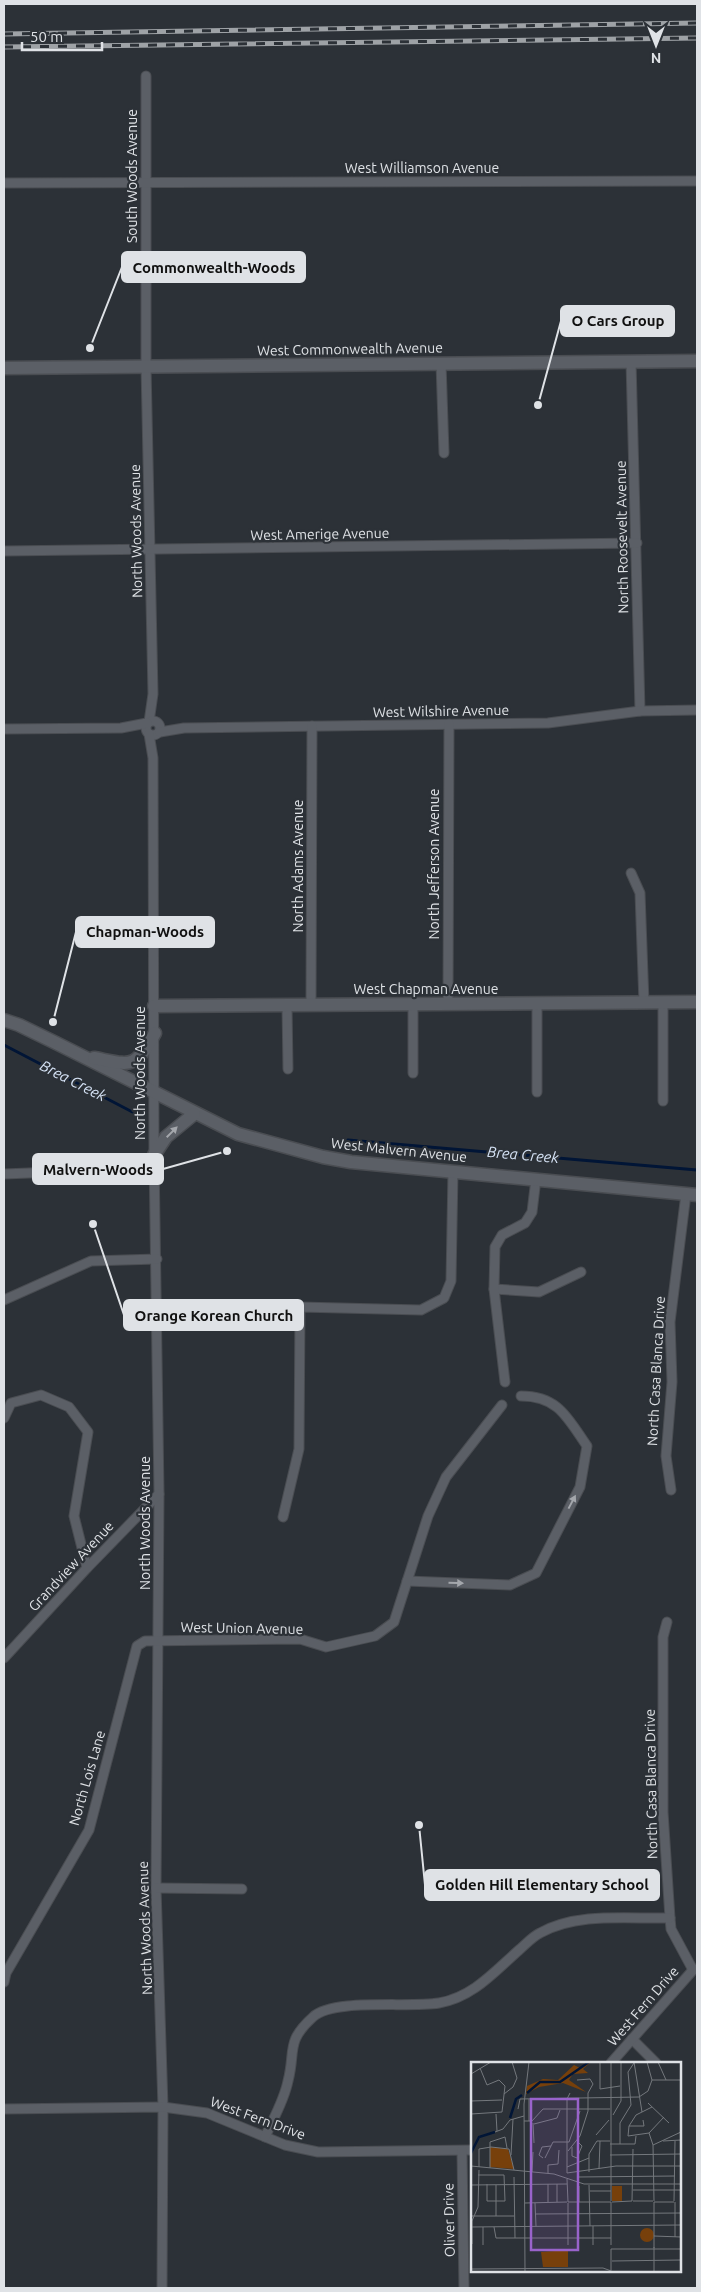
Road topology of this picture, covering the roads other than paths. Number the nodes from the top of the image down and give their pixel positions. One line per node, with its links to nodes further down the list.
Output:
1 (146, 76): 3 (street, South Woods Avenue)
2 (697, 181): 3 (street, West Williamson Avenue)
3 (146, 182): 4 (street, West Williamson Avenue); 8 (street, South Woods Avenue)
4 (4, 183)
5 (631, 361): 6 (main road, West Commonwealth Avenue); 7 (main road, West Commonwealth Avenue); 11 (street, North Roosevelt Avenue)
6 (697, 361)
7 (441, 363): 8 (main road, West Commonwealth Avenue); 10 (street)
8 (146, 366): 9 (main road, West Commonwealth Avenue); 13 (street, North Woods Avenue)
9 (4, 368)
10 (444, 453)
11 (637, 544): 13 (street, West Amerige Avenue); 15 (street, North Roosevelt Avenue)
12 (4, 551): 13 (street, West Amerige Avenue)
13 (150, 551): 18 (street, North Woods Avenue)
14 (697, 710): 15 (street, West Wilshire Avenue)
15 (640, 711): 16 (street, West Wilshire Avenue)
16 (449, 724): 17 (street, West Wilshire Avenue); 24 (street, North Jefferson Avenue)
17 (312, 726): 18 (street, West Wilshire Avenue); 26 (street, North Adams Avenue)
18 (153, 728): 19 (street, West Wilshire Avenue); 28 (street, North Woods Avenue)
19 (4, 729)
20 (631, 873): 22 (street)
21 (697, 1002): 23 (main road, West Chapman Avenue)
22 (644, 1003): 23 (main road, West Chapman Avenue); 25 (main road, West Chapman Avenue)
23 (663, 1003): 37 (street)
24 (448, 1004): 25 (main road, West Chapman Avenue); 27 (main road, West Chapman Avenue)
25 (537, 1004): 35 (street)
26 (311, 1005): 27 (main road, West Chapman Avenue); 29 (main road, West Chapman Avenue)
27 (414, 1005): 34 (street)
28 (154, 1006): 29 (main road, West Chapman Avenue); 31 (street, North Woods Avenue)
29 (287, 1006): 33 (street)
30 (4, 1020): 32 (main road)
31 (155, 1033): 32 (main road); 36 (street, North Woods Avenue)
32 (79, 1055): 36 (main road)
33 (288, 1070)
34 (413, 1073)
35 (537, 1092)
36 (155, 1094): 38 (main road); 39 (street, North Woods Avenue)
37 (663, 1101)
38 (194, 1114): 39 (main road, one-way to 38); 40 (main road, West Malvern Avenue)
39 (154, 1162): 41 (street); 44 (street, North Woods Avenue)
40 (453, 1171): 42 (main road, West Malvern Avenue); 54 (street)
41 (4, 1174)
42 (536, 1180): 43 (main road, West Malvern Avenue); 46 (street)
43 (692, 1194): 52 (street, North Casa Blanca Drive)
44 (157, 1259): 47 (street); 53 (street, North Woods Avenue)
45 (581, 1272): 46 (street)
46 (494, 1289): 48 (street)
47 (4, 1300)
48 (505, 1382)
49 (521, 1396): 56 (street, one-way to 49)
50 (502, 1405): 56 (street)
51 (4, 1418): 55 (street)
52 (671, 1490)
53 (159, 1494): 55 (street, Grandview Avenue); 58 (street, North Woods Avenue)
54 (283, 1517)
55 (87, 1568): 59 (street, Grandview Avenue)
56 (407, 1581): 58 (street, West Union Avenue)
57 (667, 1622): 62 (street, North Casa Blanca Drive)
58 (157, 1641): 60 (street, North Woods Avenue); 64 (street, North Lois Lane)
59 (4, 1658)
60 (156, 1888): 61 (street); 68 (street, North Woods Avenue)
61 (242, 1889)
62 (670, 1918): 63 (street, North Casa Blanca Drive); 70 (street)
63 (695, 1970): 65 (street, West Fern Drive)
64 (4, 1982)
65 (632, 2039): 66 (street, West Fern Drive); 67 (street)
66 (612, 2062)
67 (655, 2062)
68 (163, 2107): 69 (street, West Fern Drive); 70 (street, West Fern Drive); 73 (street, North Woods Avenue)
69 (4, 2109)
70 (265, 2137): 72 (street, West Fern Drive)
71 (471, 2150): 72 (street, West Fern Drive)
72 (462, 2151): 74 (street, Oliver Drive)
73 (162, 2288)
74 (464, 2288)

